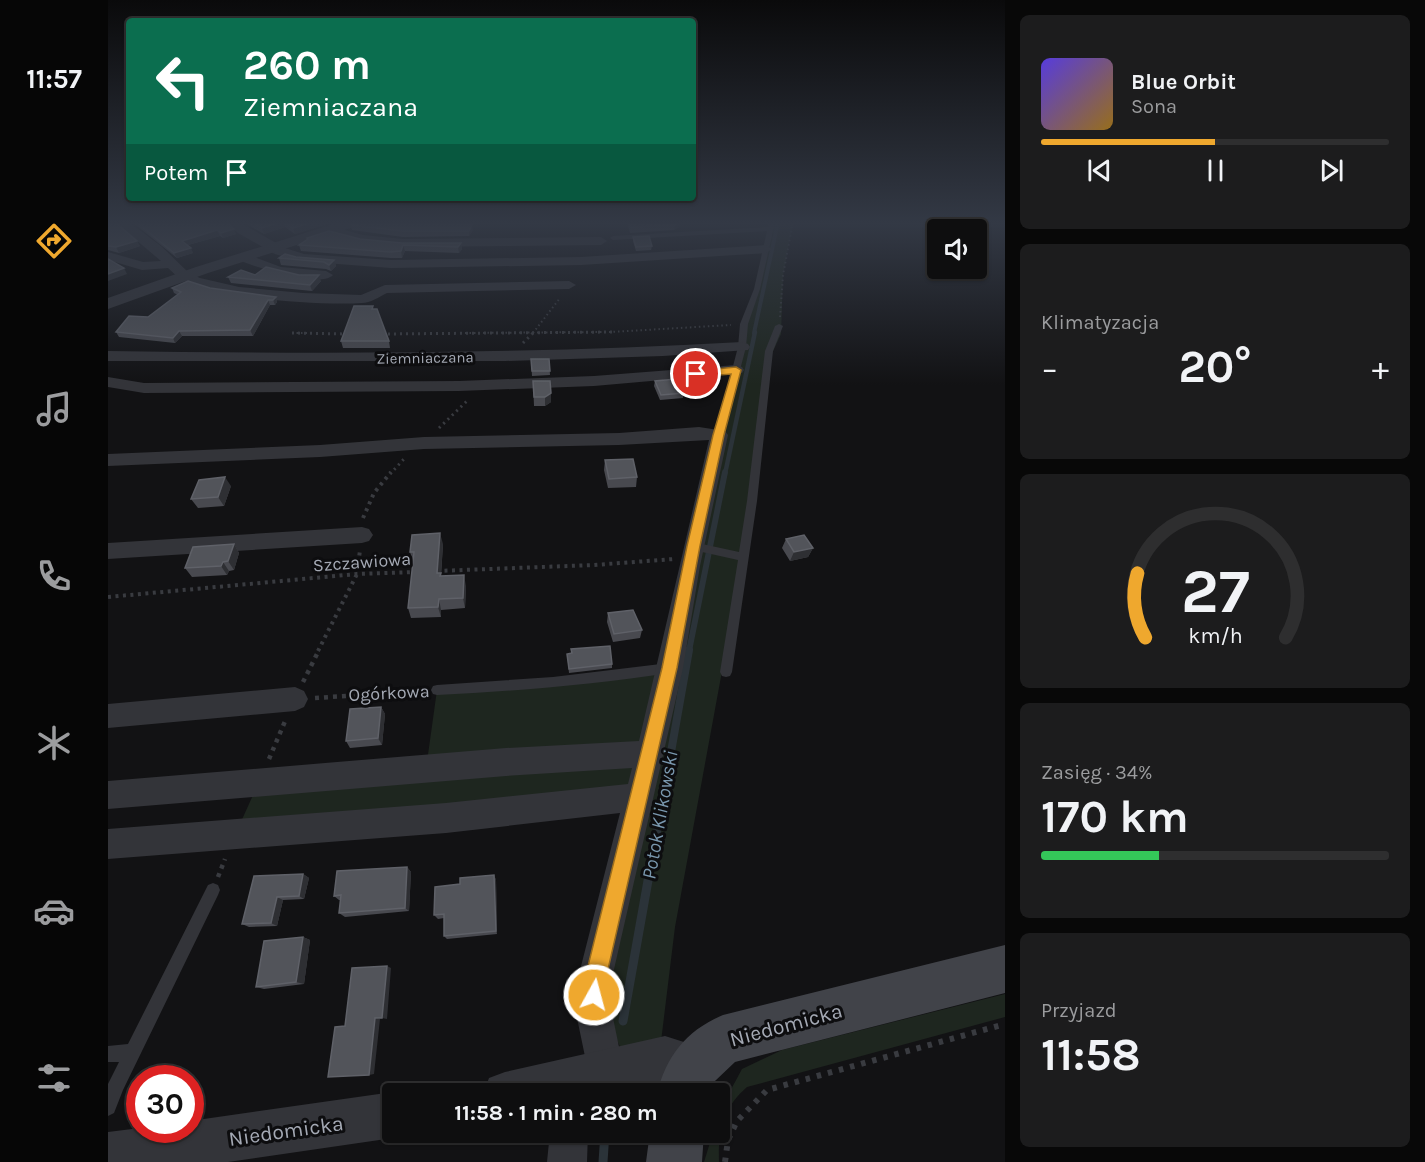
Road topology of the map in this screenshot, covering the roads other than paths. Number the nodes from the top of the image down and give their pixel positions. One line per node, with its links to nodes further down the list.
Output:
1 (184, 276): 5 (street); 6 (street)
2 (401, 276): 4 (street)
3 (759, 276): 8 (lane)
4 (375, 277)
5 (569, 285)
6 (108, 304)
7 (779, 326): 17 (lane)
8 (742, 347): 9 (street, Ziemniaczana); 10 (lane)
9 (108, 356)
10 (736, 370): 11 (street, Ziemniaczana); 12 (lane)
11 (108, 382)
12 (719, 435): 13 (street); 16 (street)
13 (108, 460)
14 (362, 535): 15 (street)
15 (108, 551)
16 (691, 556): 17 (lane); 18 (street)
17 (743, 557): 19 (lane)
18 (670, 668): 20 (lane, Ogórkowa); 23 (street)
19 (726, 672)
20 (437, 690)
21 (295, 699): 22 (street)
22 (108, 716)
23 (649, 754): 24 (street); 25 (street)
24 (108, 795)
25 (638, 796): 26 (street); 32 (street)
26 (108, 844)
27 (213, 890): 29 (lane)
28 (1005, 969): 31 (main road, Niedomicka)
29 (132, 1052): 30 (lane); 33 (lane)
30 (108, 1054)
31 (688, 1080): 32 (street, Niedomicka)
32 (583, 1081)
33 (108, 1107)
34 (382, 1117): 37 (street, Niedomicka)
35 (568, 1143): 38 (street)
36 (676, 1143): 39 (main road)
37 (108, 1156)
38 (567, 1162)
39 (674, 1162)

